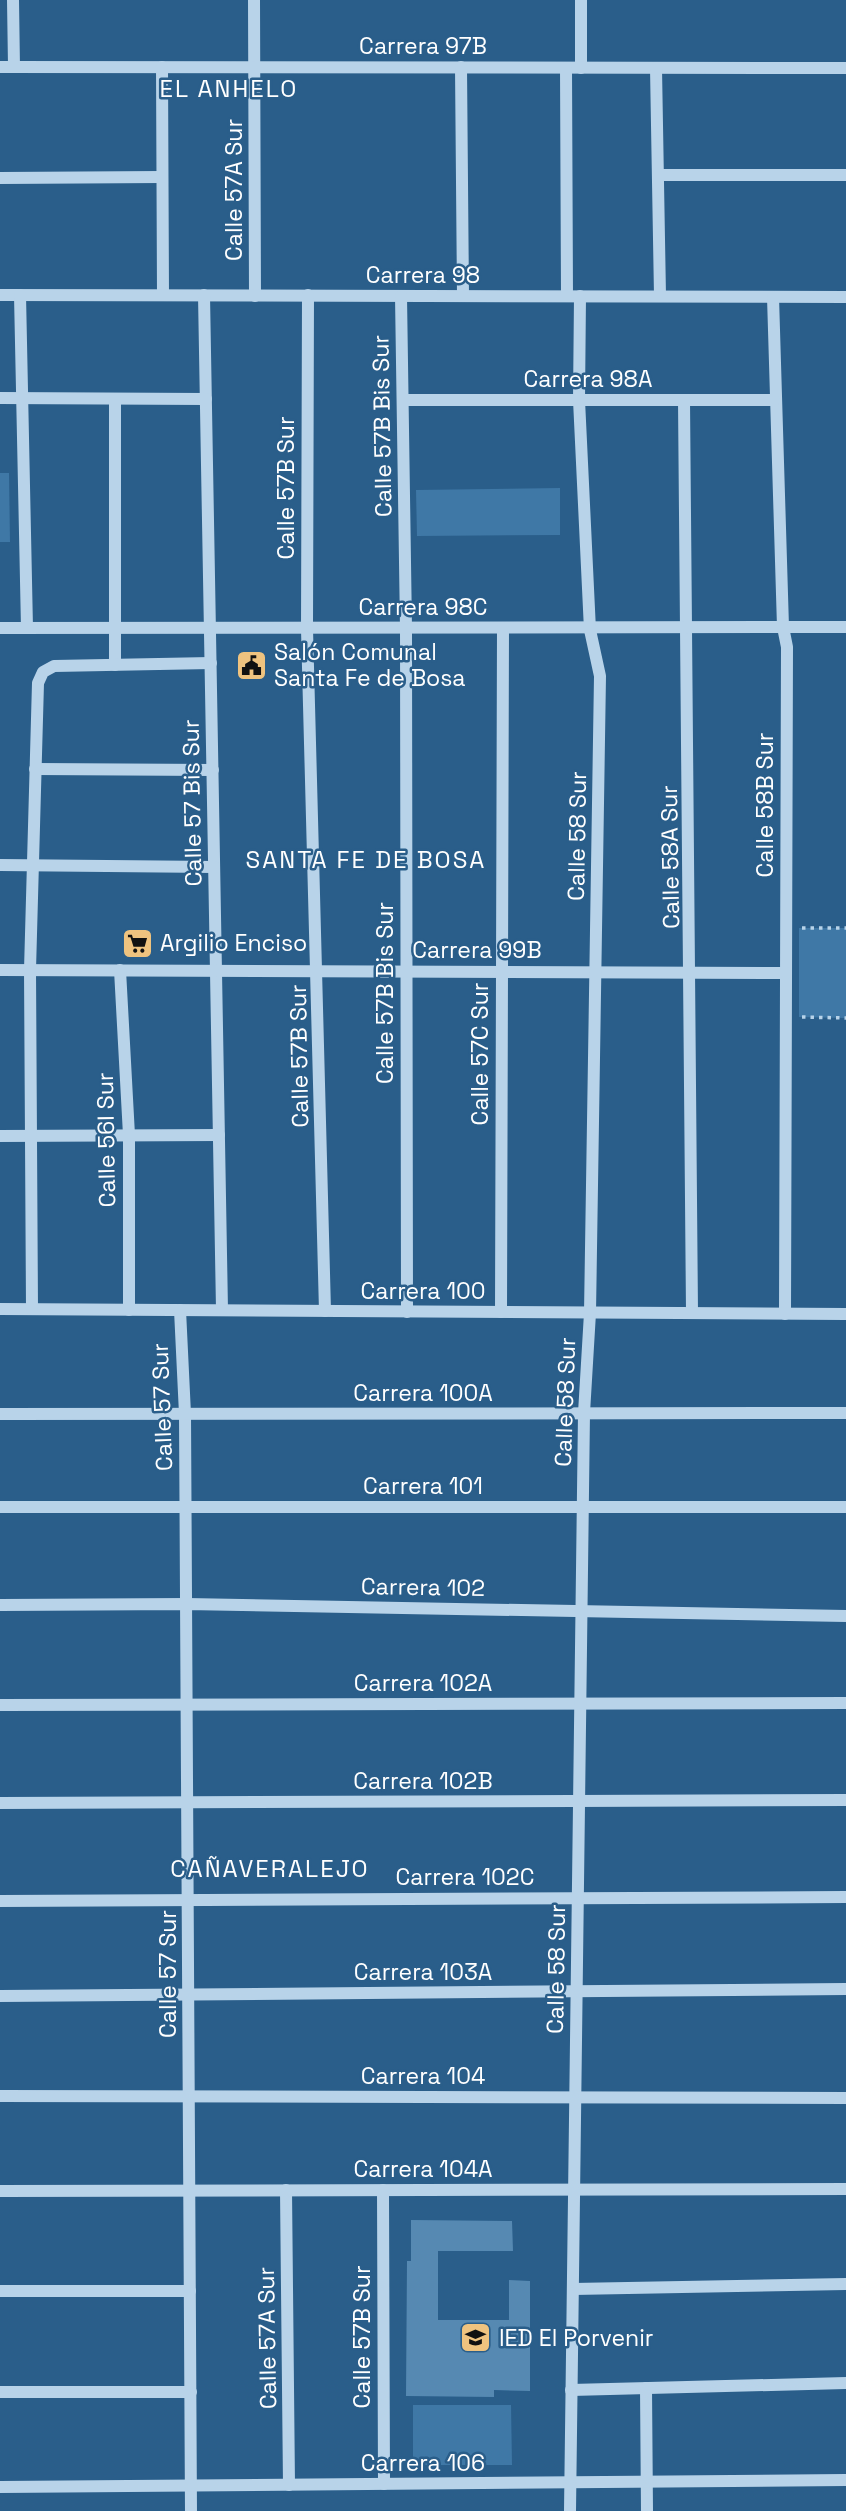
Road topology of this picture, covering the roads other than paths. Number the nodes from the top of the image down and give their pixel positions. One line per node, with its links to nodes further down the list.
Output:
1 (13, 0): 4 (street)
2 (254, 0): 6 (street, Calle 57A Sur)
3 (581, 0): 9 (street)
4 (7, 67): 5 (street, Carrera 97B)
5 (162, 67): 6 (street, Carrera 97B); 14 (street)
6 (254, 67): 7 (street, Carrera 97B); 21 (street, Calle 57A Sur)
7 (461, 67): 8 (street, Carrera 97B); 23 (street)
8 (566, 68): 9 (street, Carrera 97B); 24 (street, Calle 58 Sur)
9 (581, 68): 10 (street, Carrera 97B)
10 (656, 68): 11 (street, Carrera 97B); 12 (street)
11 (846, 68)
12 (658, 175): 13 (street); 25 (street)
13 (846, 175)
14 (162, 177): 15 (street); 18 (street)
15 (0, 178)
16 (0, 295): 17 (street, Carrera 98)
17 (20, 295): 18 (street, Carrera 98); 29 (street)
18 (163, 295): 19 (street, Carrera 98)
19 (204, 295): 21 (street, Carrera 98); 31 (street, Calle 57 Bis Sur)
20 (308, 295): 21 (street, Carrera 98); 22 (street, Carrera 98); 45 (street, Calle 57B Sur)
21 (255, 296)
22 (401, 296): 23 (street, Carrera 98); 32 (street, Calle 57B Bis Sur)
23 (463, 296): 24 (street, Carrera 98)
24 (574, 296): 25 (street, Carrera 98); 33 (street, Calle 58 Sur)
25 (660, 296): 26 (street, Carrera 98)
26 (773, 297): 27 (street, Carrera 98); 35 (street, Calle 58B Sur)
27 (846, 297)
28 (0, 398): 29 (street)
29 (20, 398): 30 (street); 39 (street)
30 (116, 399): 31 (street); 43 (street)
31 (206, 399): 44 (street, Calle 57 Bis Sur)
32 (403, 400): 33 (street, Carrera 98A); 40 (street, Calle 57B Bis Sur)
33 (579, 400): 34 (street, Carrera 98A); 46 (street, Calle 58 Sur)
34 (684, 400): 35 (street, Carrera 98A); 36 (street, Calle 58A Sur)
35 (774, 400): 37 (street, Calle 58B Sur)
36 (686, 627): 37 (street, Carrera 98C); 46 (street, Carrera 98C); 62 (street, Calle 58A Sur)
37 (783, 627): 42 (street, Carrera 98C); 63 (street, Calle 58B Sur)
38 (0, 628): 39 (street, Carrera 98C)
39 (27, 628): 43 (street, Carrera 98C)
40 (406, 628): 41 (street, Carrera 98C); 45 (street, Carrera 98C); 59 (street, Calle 57B Bis Sur)
41 (503, 628): 46 (street, Carrera 98C); 60 (street, Calle 57C Sur)
42 (846, 628)
43 (114, 629): 44 (street, Carrera 98C); 48 (street)
44 (210, 629): 45 (street, Carrera 98C); 47 (street, Calle 57 Bis Sur)
45 (307, 629): 58 (street, Calle 57B Sur)
46 (590, 630): 61 (street, Calle 58 Sur)
47 (211, 663): 48 (street); 50 (street, Calle 57 Bis Sur)
48 (116, 665): 49 (street)
49 (35, 769): 50 (street); 52 (street)
50 (212, 769): 53 (street, Calle 57 Bis Sur)
51 (0, 865): 52 (street)
52 (34, 866): 53 (street); 55 (street)
53 (214, 867): 57 (street, Calle 57 Bis Sur)
54 (0, 970): 55 (street, Carrera 99B)
55 (30, 970): 56 (street, Carrera 99B); 67 (street)
56 (120, 970): 57 (street, Carrera 99B); 64 (street, Calle 56I Sur)
57 (216, 970): 58 (street, Carrera 99B); 65 (street, Calle 57 Bis Sur)
58 (317, 971): 59 (street, Carrera 99B); 73 (street, Calle 57B Sur)
59 (406, 971): 60 (street, Carrera 99B); 74 (street, Calle 57B Bis Sur)
60 (502, 971): 61 (street, Carrera 99B); 75 (street, Calle 57C Sur)
61 (597, 972): 62 (street, Carrera 99B); 76 (street, Calle 58 Sur)
62 (692, 972): 63 (street, Carrera 99B); 77 (street, Calle 58A Sur)
63 (786, 973): 78 (street, Calle 58B Sur)
64 (129, 1135): 65 (street); 67 (street); 70 (street, Calle 56I Sur)
65 (219, 1135): 72 (street, Calle 57 Bis Sur)
66 (0, 1136): 67 (street)
67 (33, 1136): 69 (street)
68 (0, 1309): 69 (street, Carrera 100)
69 (32, 1309): 70 (street, Carrera 100)
70 (129, 1310): 71 (street, Carrera 100)
71 (180, 1310): 72 (street, Carrera 100); 83 (street, Calle 57 Sur)
72 (222, 1310): 73 (street, Carrera 100)
73 (325, 1311): 74 (street, Carrera 100)
74 (407, 1312): 75 (street, Carrera 100)
75 (501, 1312): 76 (street, Carrera 100)
76 (590, 1313): 77 (street, Carrera 100); 80 (street, Calle 58 Sur)
77 (692, 1313): 78 (street, Carrera 100)
78 (785, 1314): 79 (street, Carrera 100)
79 (846, 1314)
80 (584, 1413): 81 (street, Carrera 100A); 83 (street, Carrera 100A); 86 (street, Calle 58 Sur)
81 (846, 1413)
82 (0, 1414): 83 (street, Carrera 100A)
83 (186, 1414): 85 (street, Calle 57 Sur)
84 (0, 1507): 85 (street, Carrera 101)
85 (186, 1507): 86 (street, Carrera 101); 88 (street, Calle 57 Sur)
86 (583, 1507): 87 (street, Carrera 101); 90 (street, Calle 58 Sur)
87 (846, 1507)
88 (187, 1604): 89 (street, Carrera 102); 90 (street, Carrera 102); 95 (street, Calle 57 Sur)
89 (0, 1605)
90 (582, 1612): 91 (street, Carrera 102); 92 (street, Calle 58 Sur)
91 (846, 1616)
92 (581, 1703): 93 (street, Carrera 102A); 95 (street, Carrera 102A); 97 (street, Calle 58 Sur)
93 (846, 1703)
94 (0, 1705): 95 (street, Carrera 102A)
95 (187, 1705): 98 (street, Calle 57 Sur)
96 (846, 1800): 97 (street, Carrera 102B)
97 (579, 1801): 98 (street, Carrera 102B); 101 (street, Calle 58 Sur)
98 (188, 1802): 99 (street, Carrera 102B); 102 (street, Calle 57 Sur)
99 (0, 1803)
100 (846, 1896): 101 (street, Carrera 102C)
101 (578, 1898): 102 (street, Carrera 102C); 105 (street, Calle 58 Sur)
102 (188, 1900): 103 (street, Carrera 102C); 106 (street, Calle 57 Sur)
103 (0, 1901)
104 (846, 1989): 105 (street, Carrera 103A)
105 (577, 1992): 106 (street, Carrera 103A); 110 (street, Calle 58 Sur)
106 (188, 1995): 107 (street, Carrera 103A); 109 (street, Calle 57 Sur)
107 (0, 1996)
108 (0, 2096): 109 (street, Carrera 104)
109 (189, 2096): 110 (street, Carrera 104); 113 (street, Calle 57 Sur)
110 (575, 2097): 111 (street, Carrera 104); 116 (street, Calle 58 Sur)
111 (846, 2098)
112 (846, 2189): 116 (street, Carrera 104A)
113 (190, 2190): 114 (street, Carrera 104A); 117 (street, Carrera 104A); 121 (street, Calle 57 Sur)
114 (286, 2190): 115 (street, Carrera 104A); 131 (street, Calle 57A Sur)
115 (383, 2190): 116 (street, Carrera 104A); 130 (street, Calle 57B Sur)
116 (574, 2190): 119 (street, Calle 58 Sur)
117 (0, 2191)
118 (846, 2284): 119 (street)
119 (573, 2289): 124 (street, Calle 58 Sur)
120 (0, 2291): 121 (street)
121 (190, 2291): 126 (street, Calle 57 Sur)
122 (846, 2383): 123 (street)
123 (646, 2388): 124 (street); 129 (street)
124 (571, 2390): 128 (street, Calle 58 Sur)
125 (0, 2392): 126 (street)
126 (191, 2392): 132 (street, Calle 57 Sur)
127 (846, 2480): 129 (street, Carrera 106)
128 (570, 2482): 129 (street, Carrera 106); 130 (street, Carrera 106); 135 (street, Calle 58 Sur)
129 (646, 2482): 136 (street)
130 (384, 2484): 131 (street, Carrera 106)
131 (289, 2485): 132 (street, Carrera 106)
132 (191, 2486): 133 (street, Carrera 106); 134 (street, Calle 57 Sur)
133 (0, 2487)
134 (191, 2511)
135 (570, 2511)
136 (647, 2511)

